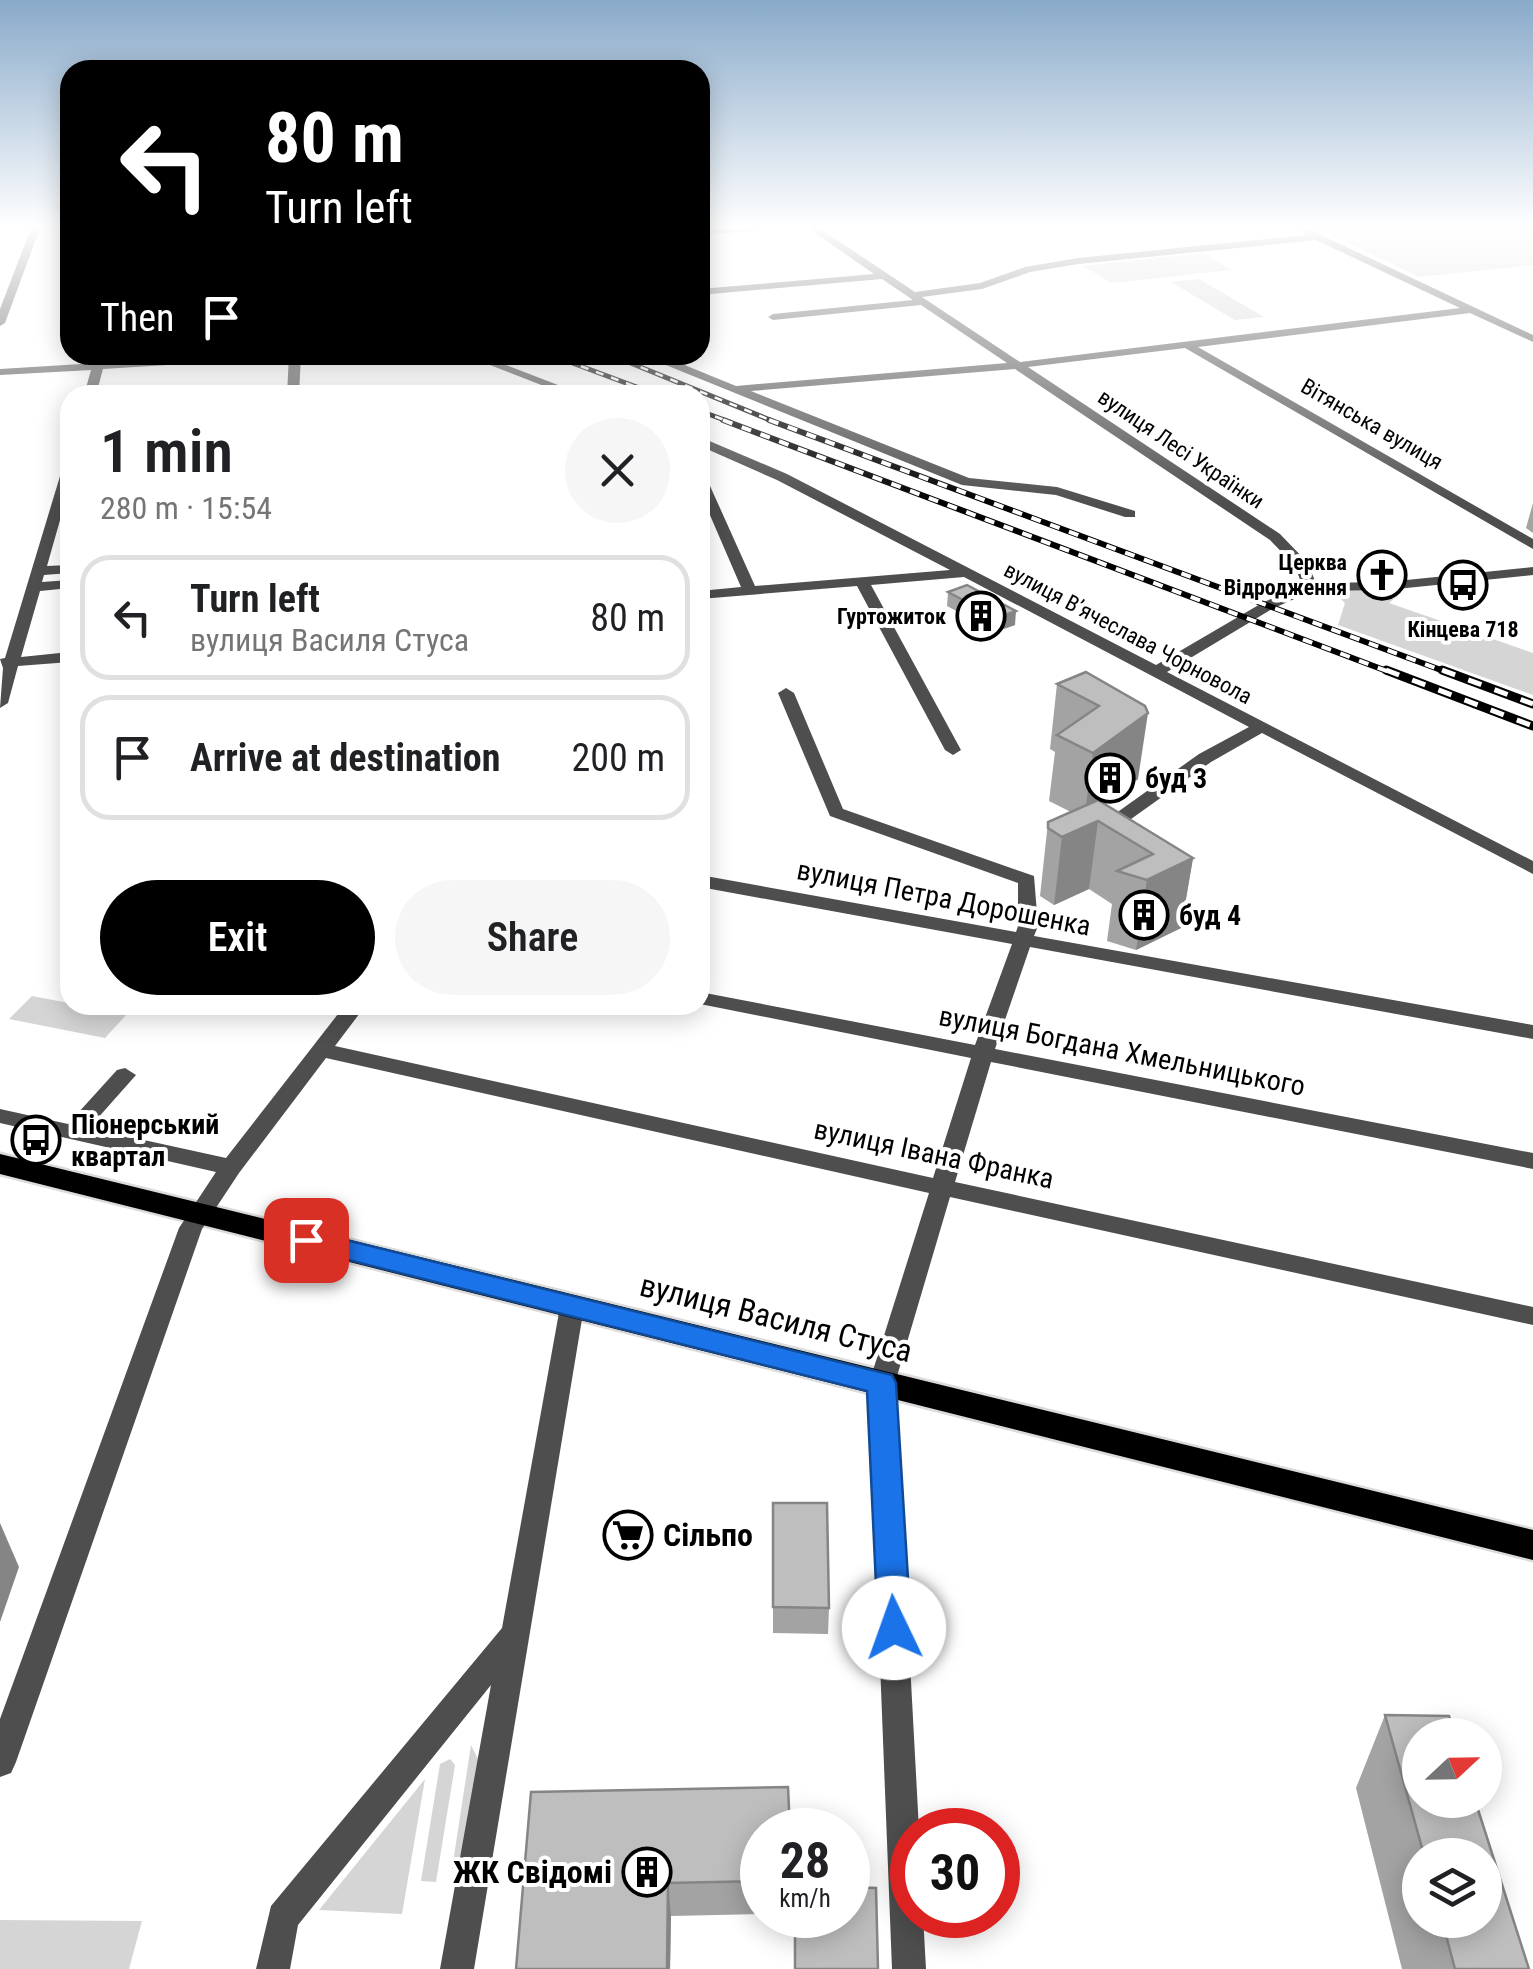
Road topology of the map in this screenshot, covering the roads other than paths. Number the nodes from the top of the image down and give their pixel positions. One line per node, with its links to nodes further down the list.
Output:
1 (952, 320): 9 (street, вулиця Лесі Українки)
2 (1391, 320): 5 (street)
3 (1491, 320): 4 (street)
4 (1533, 340)
5 (1187, 345): 9 (street); 21 (street, Вітянська вулиця)
6 (103, 365): 10 (street)
7 (497, 365): 12 (street)
8 (675, 365): 16 (street)
9 (1022, 365): 16 (street); 29 (street, вулиця Лесі Українки)
10 (98, 366): 11 (street); 13 (street)
11 (0, 372)
12 (543, 382): 14 (street); 15 (street)
13 (93, 385)
14 (537, 385)
15 (551, 385)
16 (736, 389): 19 (street)
17 (710, 445): 25 (street, вулиця Вʼячеслава Чорновола)
18 (710, 500): 30 (street)
19 (1130, 514)
20 (60, 521): 23 (street)
21 (1533, 545)
22 (60, 569): 23 (street)
23 (38, 571): 28 (street)
24 (1533, 571): 29 (street)
25 (966, 573): 26 (street); 34 (street, вулиця Вʼячеслава Чорновола)
26 (862, 582): 30 (street); 38 (street)
27 (60, 585): 28 (street)
28 (34, 587): 33 (street)
29 (1310, 587): 34 (street)
30 (750, 590): 31 (street)
31 (710, 594)
32 (60, 658): 33 (street)
33 (6, 662): 36 (street)
34 (1154, 673): 37 (street, вулиця Вʼячеслава Чорновола)
35 (786, 693): 42 (street)
36 (0, 703)
37 (1259, 728): 39 (street); 40 (street, вулиця Вʼячеслава Чорновола)
38 (953, 750)
39 (1089, 842)
40 (1533, 868)
41 (710, 883): 42 (street, вулиця Петра Дорошенка)
42 (1023, 942): 45 (street, вулиця Петра Дорошенка); 47 (street)
43 (710, 1000): 47 (street, вулиця Богдана Хмельницького)
44 (348, 1015): 46 (street)
45 (1533, 1032)
46 (323, 1049): 53 (street); 54 (street, вулиця Івана Франка)
47 (982, 1055): 51 (street, вулиця Богдана Хмельницького); 54 (street)
48 (125, 1075): 50 (street)
49 (0, 1116): 50 (street)
50 (72, 1133): 53 (street)
51 (1533, 1162)
52 (0, 1164): 55 (main road, вулиця Василя Стуса)
53 (231, 1167): 55 (street)
54 (941, 1185): 57 (street, вулиця Івана Франка); 58 (street)
55 (198, 1214): 56 (main road, вулиця Василя Стуса); 61 (street)
56 (572, 1306): 58 (main road, вулиця Василя Стуса); 60 (street)
57 (1533, 1316)
58 (882, 1383): 59 (main road, вулиця Василя Стуса); 64 (street)
59 (1533, 1546)
60 (518, 1631): 62 (street); 63 (street)
61 (0, 1762)
62 (273, 1969)
63 (457, 1969)
64 (908, 1969)

